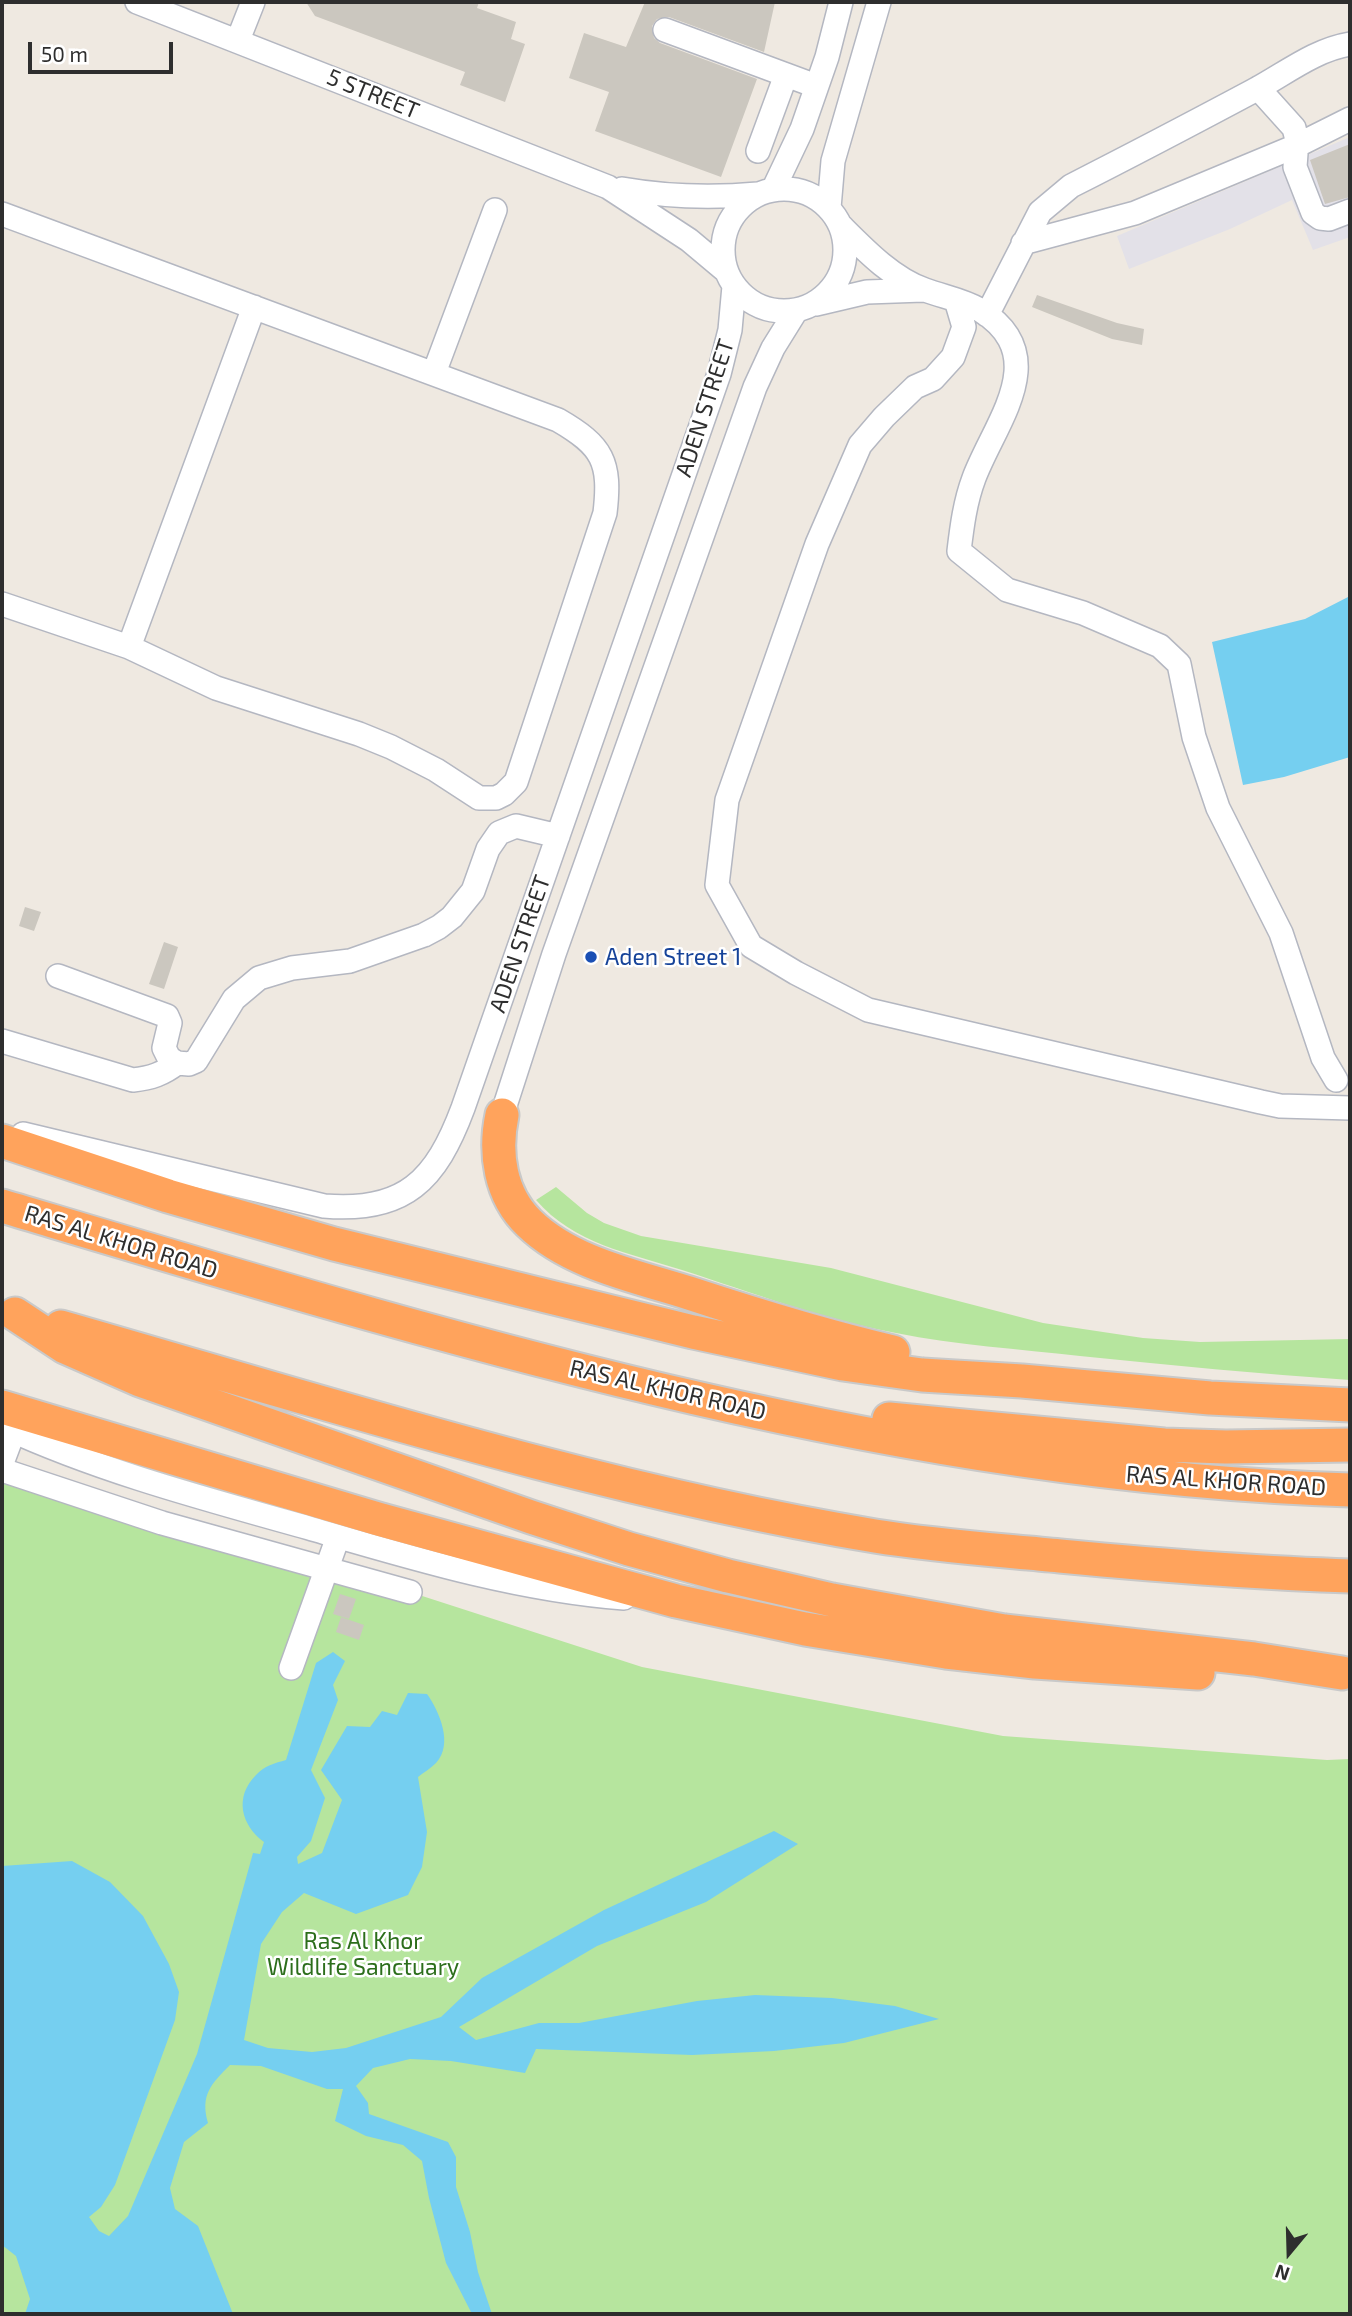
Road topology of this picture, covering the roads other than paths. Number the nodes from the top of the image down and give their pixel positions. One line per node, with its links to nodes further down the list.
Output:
1 (137, 2): 6 (street, 5 STREET)
2 (253, 2): 6 (street)
3 (842, 2): 9 (street)
4 (879, 2): 19 (street)
5 (665, 30): 8 (street)
6 (239, 40): 14 (street, 5 STREET)
7 (1350, 44): 10 (street)
8 (786, 75): 9 (street); 13 (street)
9 (817, 86): 15 (street)
10 (1258, 88): 12 (street); 20 (street)
11 (1350, 119): 12 (street)
12 (1296, 146): 17 (street); 20 (street)
13 (758, 151)
14 (608, 187): 15 (street, 5 STREET); 21 (street, 5 STREET)
15 (765, 192): 19 (street); 21 (street)
16 (495, 210): 27 (street)
17 (1350, 211)
18 (2, 214): 24 (street)
19 (835, 217): 22 (street); 25 (street)
20 (1023, 243): 26 (street)
21 (730, 278): 25 (street); 30 (street, ADEN STREET)
22 (923, 290): 23 (street); 25 (street)
23 (956, 300): 26 (street); 35 (street)
24 (254, 307): 27 (street); 29 (street)
25 (805, 308): 36 (street, ADEN STREET)
26 (987, 315): 34 (street)
27 (433, 373): 29 (street)
28 (2, 604): 29 (street)
29 (129, 647)
30 (558, 835): 33 (street); 37 (street, ADEN STREET)
31 (58, 975): 33 (street)
32 (2, 1041): 33 (street)
33 (177, 1063)
34 (1336, 1080)
35 (1350, 1108)
36 (502, 1115): 41 (highway)
37 (2, 1130)
38 (2, 1141): 41 (highway)
39 (2, 1206): 44 (highway, RAS AL KHOR ROAD)
40 (8, 1312): 51 (highway); 55 (highway)
41 (1022, 1381): 42 (highway)
42 (1350, 1405)
43 (6, 1421): 46 (street); 49 (street); 53 (highway)
44 (799, 1421): 45 (highway); 48 (highway, RAS AL KHOR ROAD)
45 (1350, 1445)
46 (2, 1463)
47 (2, 1470): 50 (street)
48 (1350, 1490)
49 (338, 1536): 50 (street); 53 (street)
50 (326, 1569): 52 (street); 54 (street)
51 (1350, 1576)
52 (410, 1592)
53 (676, 1601): 55 (highway)
54 (291, 1668)
55 (1346, 1674)

